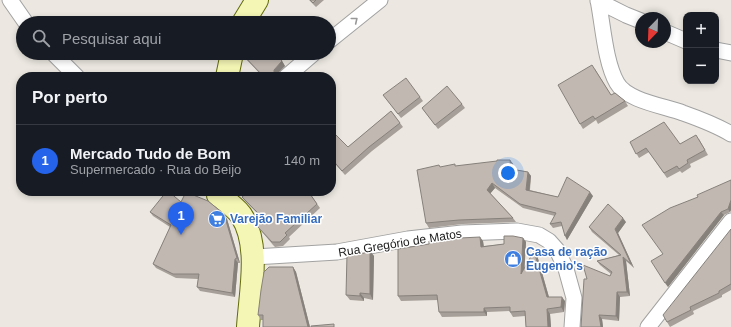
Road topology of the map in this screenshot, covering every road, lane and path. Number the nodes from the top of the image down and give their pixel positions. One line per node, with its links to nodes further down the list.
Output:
1 (257, 0): 6 (street)
2 (380, 0): 8 (street, one-way to 2)
3 (598, 0): 7 (street); 19 (street)
4 (8, 3): 5 (street)
5 (20, 16)
6 (247, 16)
7 (635, 19)
8 (336, 35)
9 (671, 35): 10 (street)
10 (683, 40)
11 (719, 51): 12 (street)
12 (731, 53)
13 (60, 60): 16 (street)
14 (231, 60): 17 (street)
15 (306, 60): 18 (street)
16 (72, 72)
17 (228, 72)
18 (292, 72)
19 (731, 134)
20 (220, 196): 22 (street)
21 (731, 221): 25 (street)
22 (254, 257): 23 (street); 24 (street, Rua Gregório de Matos)
23 (248, 327)
24 (572, 327)
25 (648, 327)

